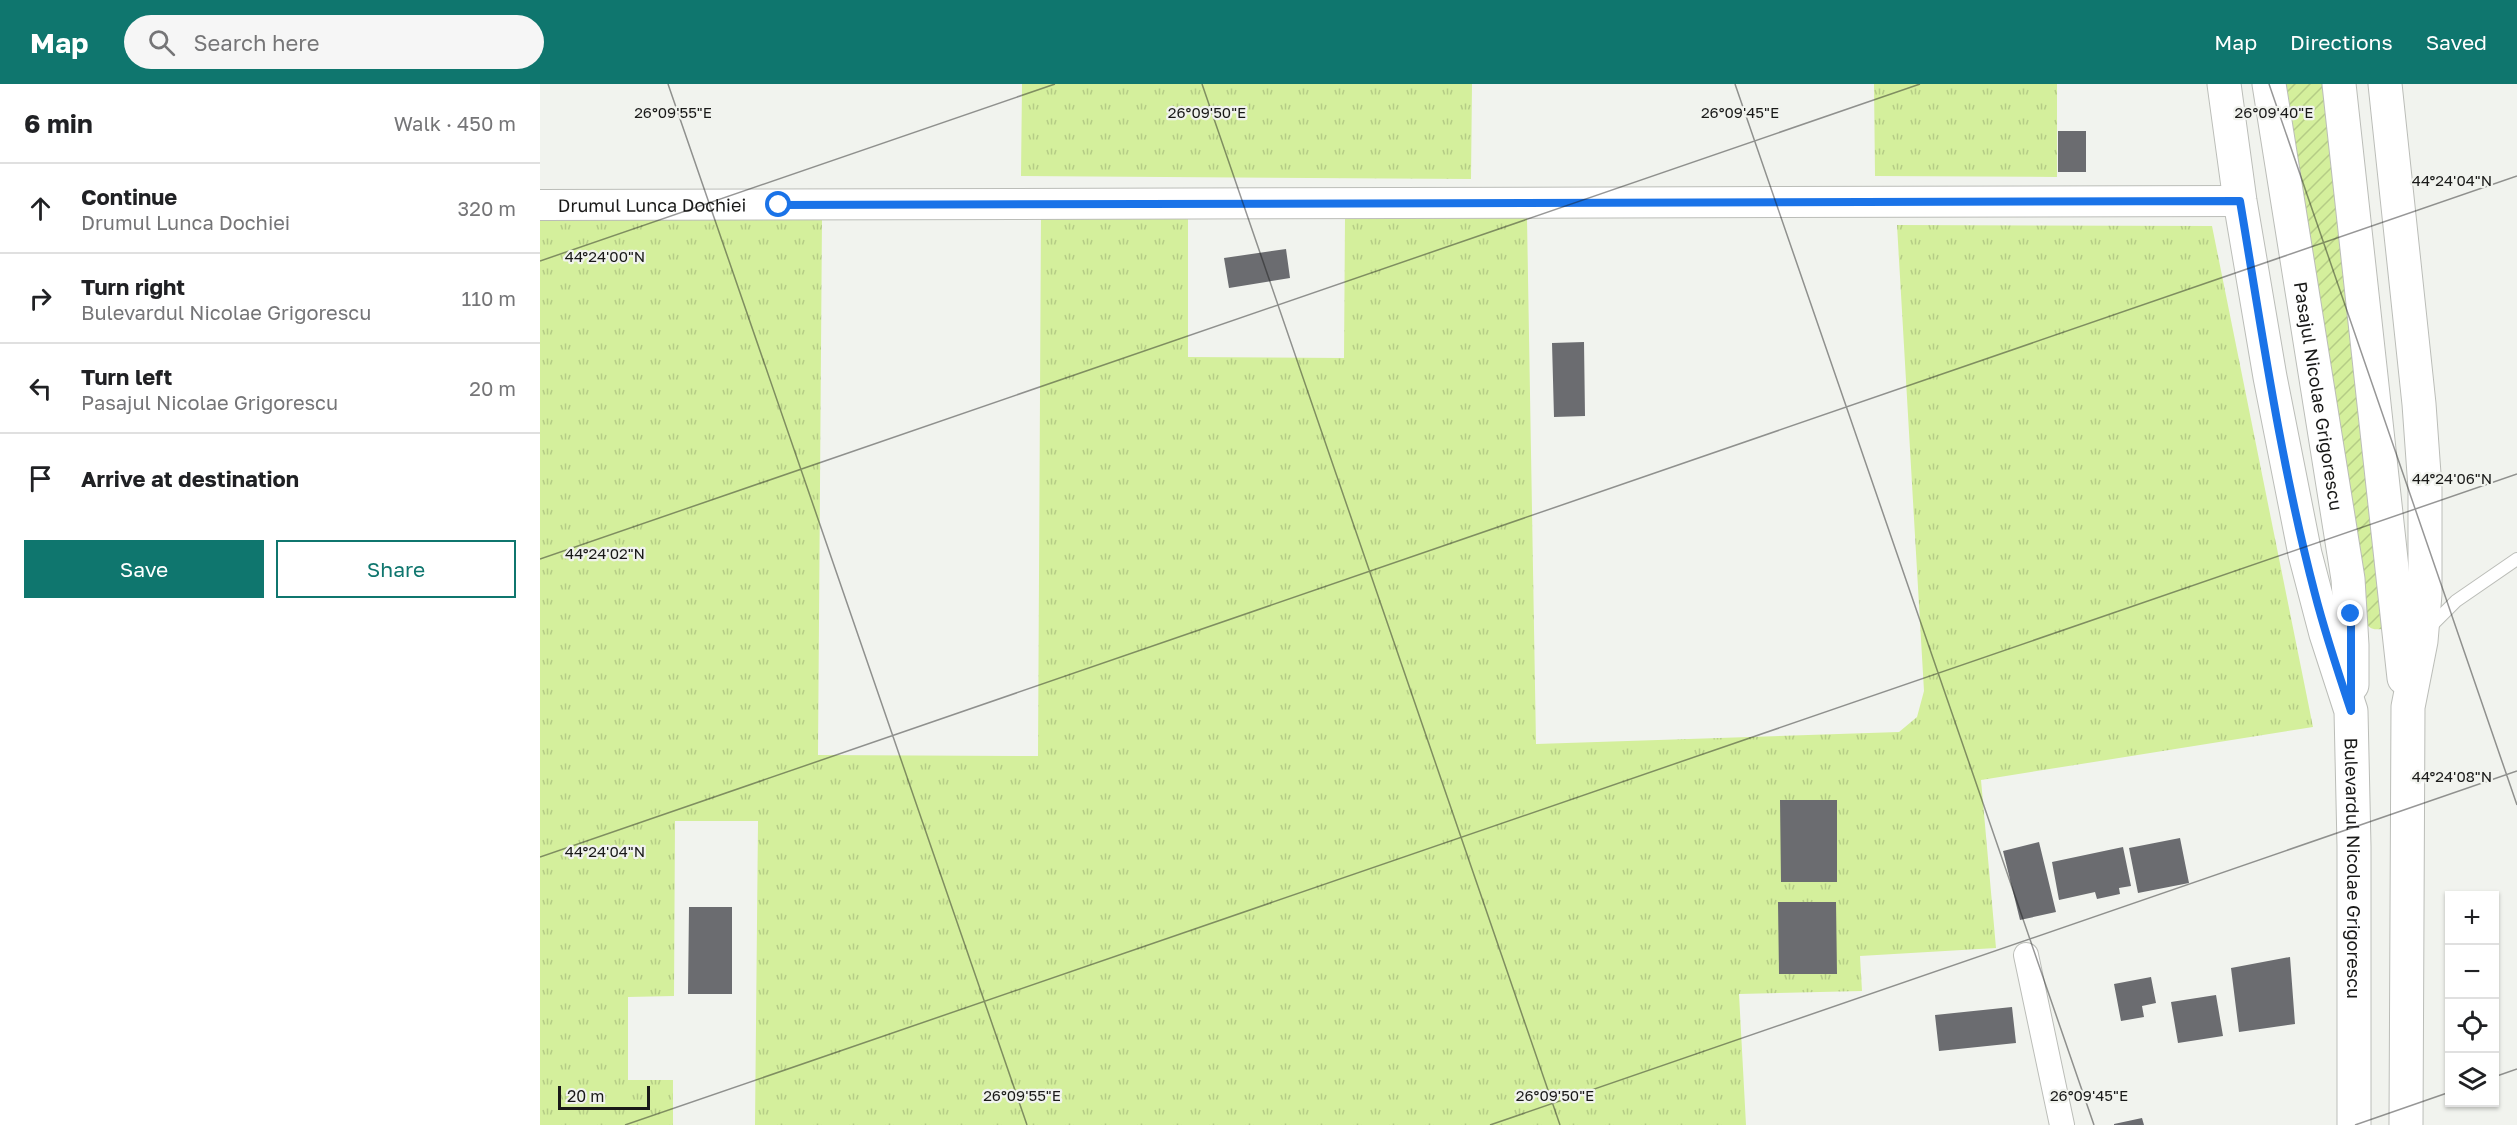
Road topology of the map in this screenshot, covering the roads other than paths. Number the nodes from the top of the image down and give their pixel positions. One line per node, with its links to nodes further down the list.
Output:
1 (2224, 84): 5 (main road, Bulevardul Nicolae Grigorescu)
2 (2269, 84): 10 (main road, Pasajul Nicolae Grigorescu)
3 (2339, 84): 9 (main road)
4 (2385, 84): 8 (main road)
5 (2240, 201): 6 (street, Drumul Lunca Dochiei); 10 (main road, Bulevardul Nicolae Grigorescu)
6 (540, 205)
7 (2517, 559): 8 (lane)
8 (2421, 640): 9 (main road)
9 (2408, 707): 14 (main road)
10 (2351, 711): 13 (main road, Bulevardul Nicolae Grigorescu)
11 (2026, 955): 12 (street)
12 (2062, 1125)
13 (2354, 1125)
14 (2406, 1125)

